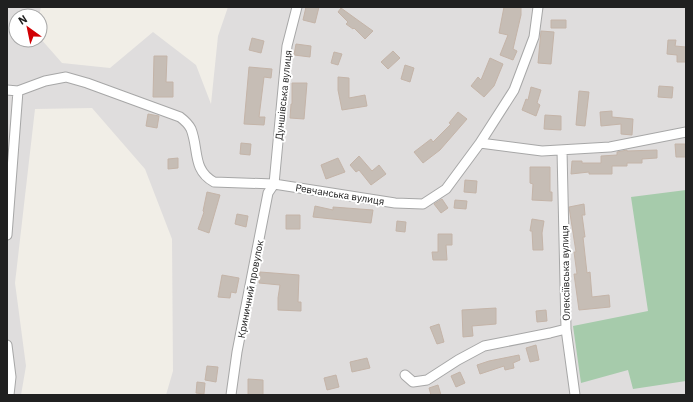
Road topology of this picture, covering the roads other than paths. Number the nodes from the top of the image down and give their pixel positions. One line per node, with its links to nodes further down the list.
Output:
1 (297, 7): 8 (street, Дуншівська вулиця)
2 (538, 7): 6 (street, Ревчанська вулиця)
3 (7, 90): 4 (street)
4 (18, 91): 8 (street, Ревчанська вулиця); 9 (street)
5 (686, 132): 7 (street)
6 (480, 143): 7 (street); 8 (street, Ревчанська вулиця)
7 (562, 150): 10 (street, Олексіївська вулиця)
8 (274, 184): 14 (street, Криничний провулок)
9 (7, 236)
10 (566, 328): 12 (street); 15 (street, Олексіївська вулиця)
11 (7, 345): 13 (street)
12 (405, 375)
13 (9, 395)
14 (231, 395)
15 (575, 395)

